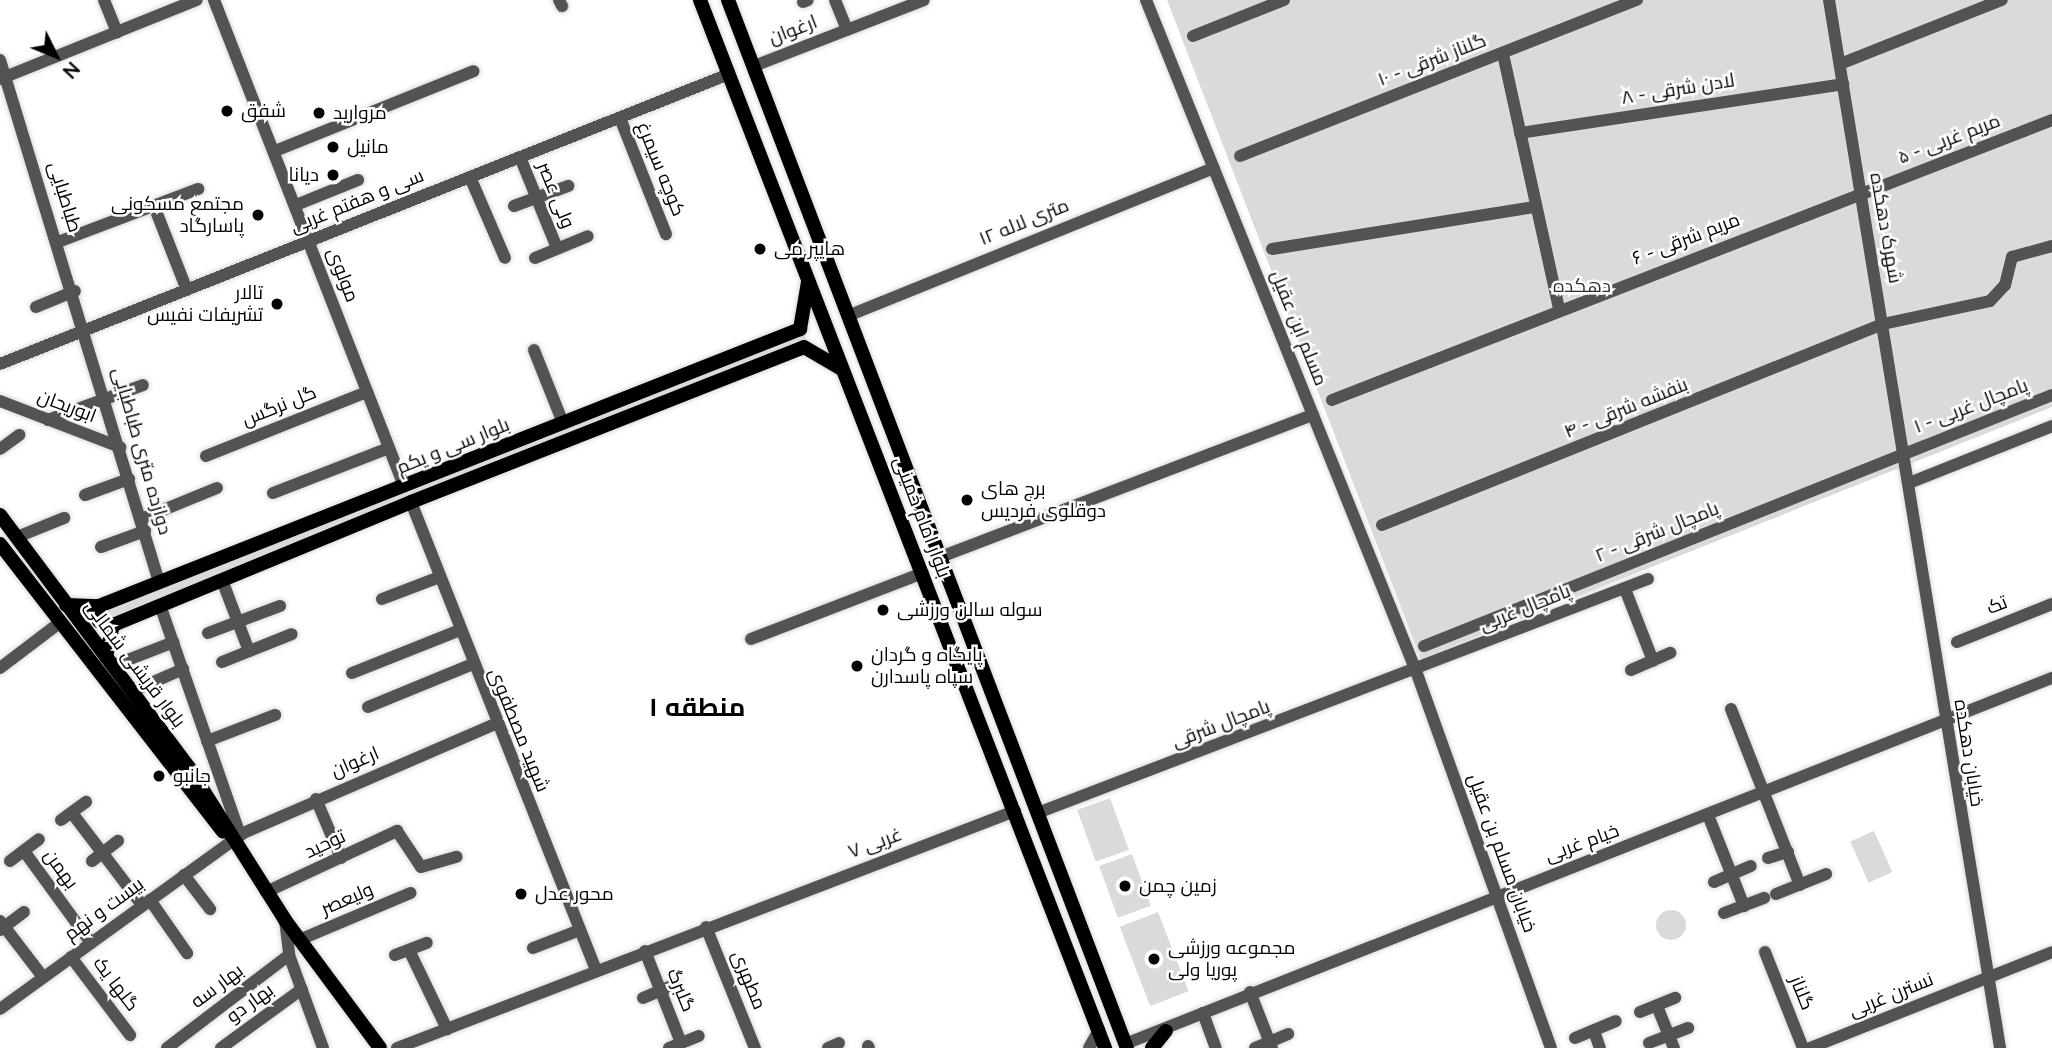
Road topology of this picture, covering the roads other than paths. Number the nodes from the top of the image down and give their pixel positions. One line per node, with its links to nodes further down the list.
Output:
1 (104, 0): 14 (street)
2 (197, 0): 14 (street)
3 (214, 0): 27 (street, مولوی)
4 (700, 0): 21 (main road, بلوار امام خمینی)
5 (728, 0): 19 (main road, بلوار امام خمینی)
6 (835, 0): 13 (street)
7 (923, 0): 13 (street, ارغوان)
8 (1146, 0): 30 (street, مسلم ابن عقیل)
9 (1284, 0): 15 (street)
10 (1637, 0): 16 (street, گلناز شرقی - ۱۰)
11 (1829, 0): 18 (street, شهرک دهکده)
12 (2002, 0): 18 (street)
13 (847, 30): 19 (street, ارغوان)
14 (117, 32): 22 (street)
15 (1193, 36)
16 (1503, 54): 26 (street); 28 (street, گلناز شرقی - ۱۰)
17 (0, 60): 22 (street)
18 (1840, 64): 23 (street, شهرک دهکده)
19 (754, 66): 33 (main road, بلوار امام خمینی)
20 (474, 71): 27 (street)
21 (729, 74): 24 (street, سی و هفتم غربی); 36 (main road, بلوار امام خمینی)
22 (2, 78): 48 (street, طباطبایی)
23 (1843, 83): 26 (street, لادن شرقی - ۸); 37 (street, شهرک دهکده)
24 (620, 118): 29 (street, سی و هفتم غربی); 45 (street, کوچه سیمرغ)
25 (2052, 120): 37 (street, مریم غربی - ۵)
26 (1520, 133): 42 (street)
27 (275, 151): 39 (street, مولوی)
28 (1240, 156)
29 (520, 157): 31 (street, سی و هفتم غربی); 38 (street, ولی عصر)
30 (1213, 168): 59 (street, ۱۲ متری لاله); 73 (street, مسلم ابن عقیل)
31 (470, 177): 47 (street, سی و هفتم غربی); 52 (street)
32 (358, 180): 39 (street)
33 (801, 184): 36 (main road); 43 (main road, بلوار امام خمینی)
34 (568, 186): 38 (street)
35 (198, 189): 40 (street)
36 (776, 194): 44 (main road, بلوار امام خمینی)
37 (1860, 194): 58 (street, مریم شرقی - ۶); 60 (street, شهرک دهکده)
38 (536, 197): 41 (street); 50 (street, ولی عصر)
39 (296, 205): 47 (street, مولوی)
40 (154, 206): 48 (street); 55 (street)
41 (514, 206)
42 (1534, 207): 51 (street); 58 (street)
43 (811, 211): 44 (main road); 59 (main road, بلوار امام خمینی)
44 (786, 218): 54 (main road, بلوار امام خمینی)
45 (666, 234)
46 (588, 236): 50 (street)
47 (309, 241): 55 (street, سی و هفتم غربی); 68 (street, مولوی)
48 (58, 242): 56 (street, طباطبایی)
49 (2052, 246): 60 (street, بنفشه شرقی - ۴)
50 (557, 248): 53 (street)
51 (1272, 249)
52 (505, 258)
53 (535, 258)
54 (807, 274): 61 (main road); 66 (main road, بلوار امام خمینی)
55 (187, 290): 62 (street, سی و هفتم غربی)
56 (75, 291): 57 (street); 62 (street, طباطبایی)
57 (36, 307)
58 (1559, 309): 71 (street, مریم شرقی - ۶)
59 (850, 315): 97 (main road, بلوار امام خمینی)
60 (1883, 324): 82 (street, شهرک دهکده); 93 (street, بنفشه شرقی - ۴)
61 (800, 329): 63 (main road); 75 (main road, بلوار سی و یکم)
62 (87, 330): 65 (street, سی و هفتم غربی); 70 (street, دوازده متری طباطبایی)
63 (804, 347): 66 (main road); 89 (main road, بلوار سی و یکم)
64 (534, 350): 75 (street)
65 (0, 364)
66 (845, 374): 98 (main road, بلوار امام خمینی)
67 (143, 385): 70 (street)
68 (367, 392): 79 (street, مولوی); 81 (street, گل نرگس)
69 (2052, 395): 82 (street, پامچال غربی - ۱)
70 (106, 398): 74 (street); 78 (street, دوازده متری طباطبایی)
71 (1332, 400)
72 (0, 401): 74 (street, ابوریحان)
73 (1313, 415): 97 (street); 129 (street, مسلم ابن عقیل)
74 (48, 420): 78 (street, ابوریحان)
75 (563, 423): 85 (main road, بلوار سی و یکم)
76 (2052, 426): 84 (street)
77 (19, 435): 80 (street)
78 (120, 447): 83 (street, دوازده متری طباطبایی)
79 (389, 448): 85 (street, مولوی); 87 (street)
80 (0, 449)
81 (206, 456)
82 (1905, 458): 84 (street, خیابان دهکده); 119 (street, پامچال شرقی - ۲)
83 (129, 479): 88 (street); 92 (street, دوازده متری طباطبایی)
84 (1909, 483): 136 (street, خیابان دهکده)
85 (404, 486): 102 (main road, بلوار سی و یکم)
86 (217, 488): 92 (street)
87 (273, 494)
88 (85, 495)
89 (411, 502): 99 (street, شهید مصطفوی); 101 (main road, بلوار سی و یکم)
90 (0, 515): 94 (main road, بلوار قریشی شمالی)
91 (64, 519): 94 (street)
92 (143, 525): 96 (street); 102 (street, دوازده متری طباطبایی)
93 (1382, 525)
94 (17, 537): 106 (main road, بلوار قریشی شمالی)
95 (0, 544): 111 (main road, بلوار قریشی شمالی)
96 (101, 547)
97 (943, 556): 145 (main road, بلوار امام خمینی)
98 (923, 573): 116 (street); 144 (main road, بلوار امام خمینی)
99 (440, 577): 104 (street); 113 (street, شهید مصطفوی)
100 (1647, 579): 103 (street, پامچال غربی)
101 (222, 580): 107 (main road, بلوار سی و یکم); 110 (street)
102 (159, 582): 108 (main road, بلوار سی و یکم)
103 (1625, 589): 122 (street); 129 (street, پامچال غربی)
104 (382, 599)
105 (2052, 604): 118 (street, تک)
106 (66, 605): 108 (main road, بلوار سی و یکم); 123 (main road, بلوار قریشی شمالی)
107 (160, 605): 112 (main road, بلوار سی و یکم); 117 (street)
108 (100, 606): 112 (main road)
109 (280, 606): 110 (street)
110 (237, 622): 114 (street); 120 (street)
111 (58, 624): 126 (street); 142 (main road, بلوار قریشی شمالی)
112 (113, 625): 123 (main road)
113 (460, 630): 125 (street, شهید مصطفوی); 130 (street)
114 (208, 633)
115 (292, 634): 120 (street)
116 (751, 639)
117 (174, 642): 123 (street); 127 (street)
118 (1957, 642)
119 (1424, 646)
120 (249, 652): 124 (street)
121 (1670, 653): 122 (street)
122 (1653, 661): 128 (street)
123 (109, 662): 142 (main road, بلوار قریشی شمالی)
124 (222, 662)
125 (473, 664): 133 (street); 137 (street, شهید مصطفوی)
126 (0, 668)
127 (183, 669): 132 (street); 138 (street)
128 (1631, 670)
129 (1416, 671): 145 (street, پامچال شرقی); 165 (street, خیابان مسلم بن عقیل)
130 (352, 673)
131 (2052, 678): 136 (street, خیام غربی)
132 (142, 687)
133 (368, 707)
134 (1731, 709): 140 (street)
135 (275, 715): 138 (street)
136 (1943, 720): 140 (street, خیام غربی); 191 (street, خیابان دهکده)
137 (495, 724): 141 (street, ارغوان); 176 (street, شهید مصطفوی)
138 (207, 741): 139 (street)
139 (223, 787): 142 (street); 147 (street)
140 (1765, 792): 146 (street, خیام غربی); 151 (street)
141 (316, 799): 147 (street, ارغوان); 154 (street)
142 (203, 801): 147 (main road, بلوار قریشی شمالی)
143 (86, 802): 152 (street)
144 (1015, 811): 168 (main road, بلوار امام خمینی); 175 (street, ۷ غربی)
145 (1040, 812): 166 (main road, بلوار امام خمینی)
146 (1709, 815): 158 (street); 165 (street, خیام غربی)
147 (235, 838): 160 (street, بیست و نهم); 163 (main road, بلوار قریشی شمالی)
148 (39, 839): 150 (street)
149 (118, 841): 152 (street)
150 (24, 851): 156 (street); 178 (street, بهمن)
151 (1788, 852): 155 (street); 162 (street)
152 (97, 857): 167 (street)
153 (457, 857): 154 (street, توحید)
154 (341, 858): 163 (street, توحید)
155 (1768, 858)
156 (10, 861)
157 (1751, 866): 158 (street)
158 (1732, 874): 161 (street); 169 (street)
159 (1826, 874): 162 (street)
160 (184, 875): 167 (street, بیست و نهم); 170 (street)
161 (1714, 882)
162 (1800, 884): 169 (street)
163 (266, 892): 173 (main road, بلوار قریشی شمالی)
164 (410, 893): 177 (street, ولیعصر)
165 (1497, 895): 195 (street, خیام غربی); 229 (street, خیابان مسلم بن عقیل)
166 (1072, 899): 168 (main road); 217 (main road, بلوار امام خمینی)
167 (146, 903): 178 (street, بیست و نهم); 185 (street)
168 (1048, 906): 205 (main road, بلوار امام خمینی)
169 (1744, 906): 172 (street)
170 (210, 909)
171 (24, 912): 174 (street)
172 (1724, 913)
173 (285, 920): 177 (main road, بلوار قریشی شمالی); 186 (street)
174 (1, 926): 190 (street)
175 (706, 927): 182 (street); 223 (street, مطهری)
176 (580, 930): 180 (street); 189 (street, شهید مصطفوی)
177 (299, 940): 221 (main road, بلوار قریشی شمالی)
178 (90, 943): 188 (street, بیست و نهم)
179 (427, 943): 181 (street)
180 (533, 948)
181 (409, 950): 187 (street); 204 (street)
182 (645, 951): 189 (street); 194 (street, گلبرگ)
183 (1765, 952): 231 (street, گلناز)
184 (2052, 952): 191 (street, نسترن غربی)
185 (187, 953)
186 (289, 955): 193 (street); 218 (street, بهار سه)
187 (395, 955)
188 (71, 957): 190 (street, بیست و نهم); 209 (street, گلها یک)
189 (596, 970): 204 (street)
190 (43, 977): 199 (street, بیست و نهم)
191 (1986, 977): 232 (street, نسترن غربی); 233 (street, خیابان دهکده)
192 (677, 984): 194 (street)
193 (302, 989): 214 (street); 219 (street, بهار دو)
194 (660, 991): 196 (street); 216 (street, گلبرگ)
195 (1250, 992): 200 (street, خیام غربی); 215 (street)
196 (643, 998)
197 (1675, 998): 198 (street)
198 (1657, 1006): 201 (street); 212 (street)
199 (0, 1009)
200 (1203, 1013): 206 (street, خیام غربی); 227 (street)
201 (1640, 1013)
202 (1616, 1021): 207 (street)
203 (1688, 1028): 212 (street)
204 (447, 1029): 222 (street)
205 (1099, 1030): 224 (street); 225 (main road, بلوار امام خمینی)
206 (1166, 1031): 217 (street, خیام غربی); 226 (main road)
207 (1594, 1031): 211 (street); 230 (street)
208 (1288, 1034): 215 (street)
209 (130, 1035)
210 (699, 1036): 216 (street)
211 (1575, 1038)
212 (1671, 1042): 213 (street)
213 (1650, 1043)
214 (322, 1044): 220 (street)
215 (1270, 1045): 228 (street)
216 (675, 1046)
217 (1126, 1046)
218 (167, 1048)
219 (221, 1048)
220 (309, 1048)
221 (380, 1048)
222 (397, 1048)
223 (755, 1048)
224 (1089, 1048)
225 (1105, 1048)
226 (1152, 1048)
227 (1216, 1048)
228 (1255, 1048)
229 (1551, 1048)
230 (1600, 1048)
231 (1803, 1048)
232 (1810, 1048)
233 (2000, 1048)

